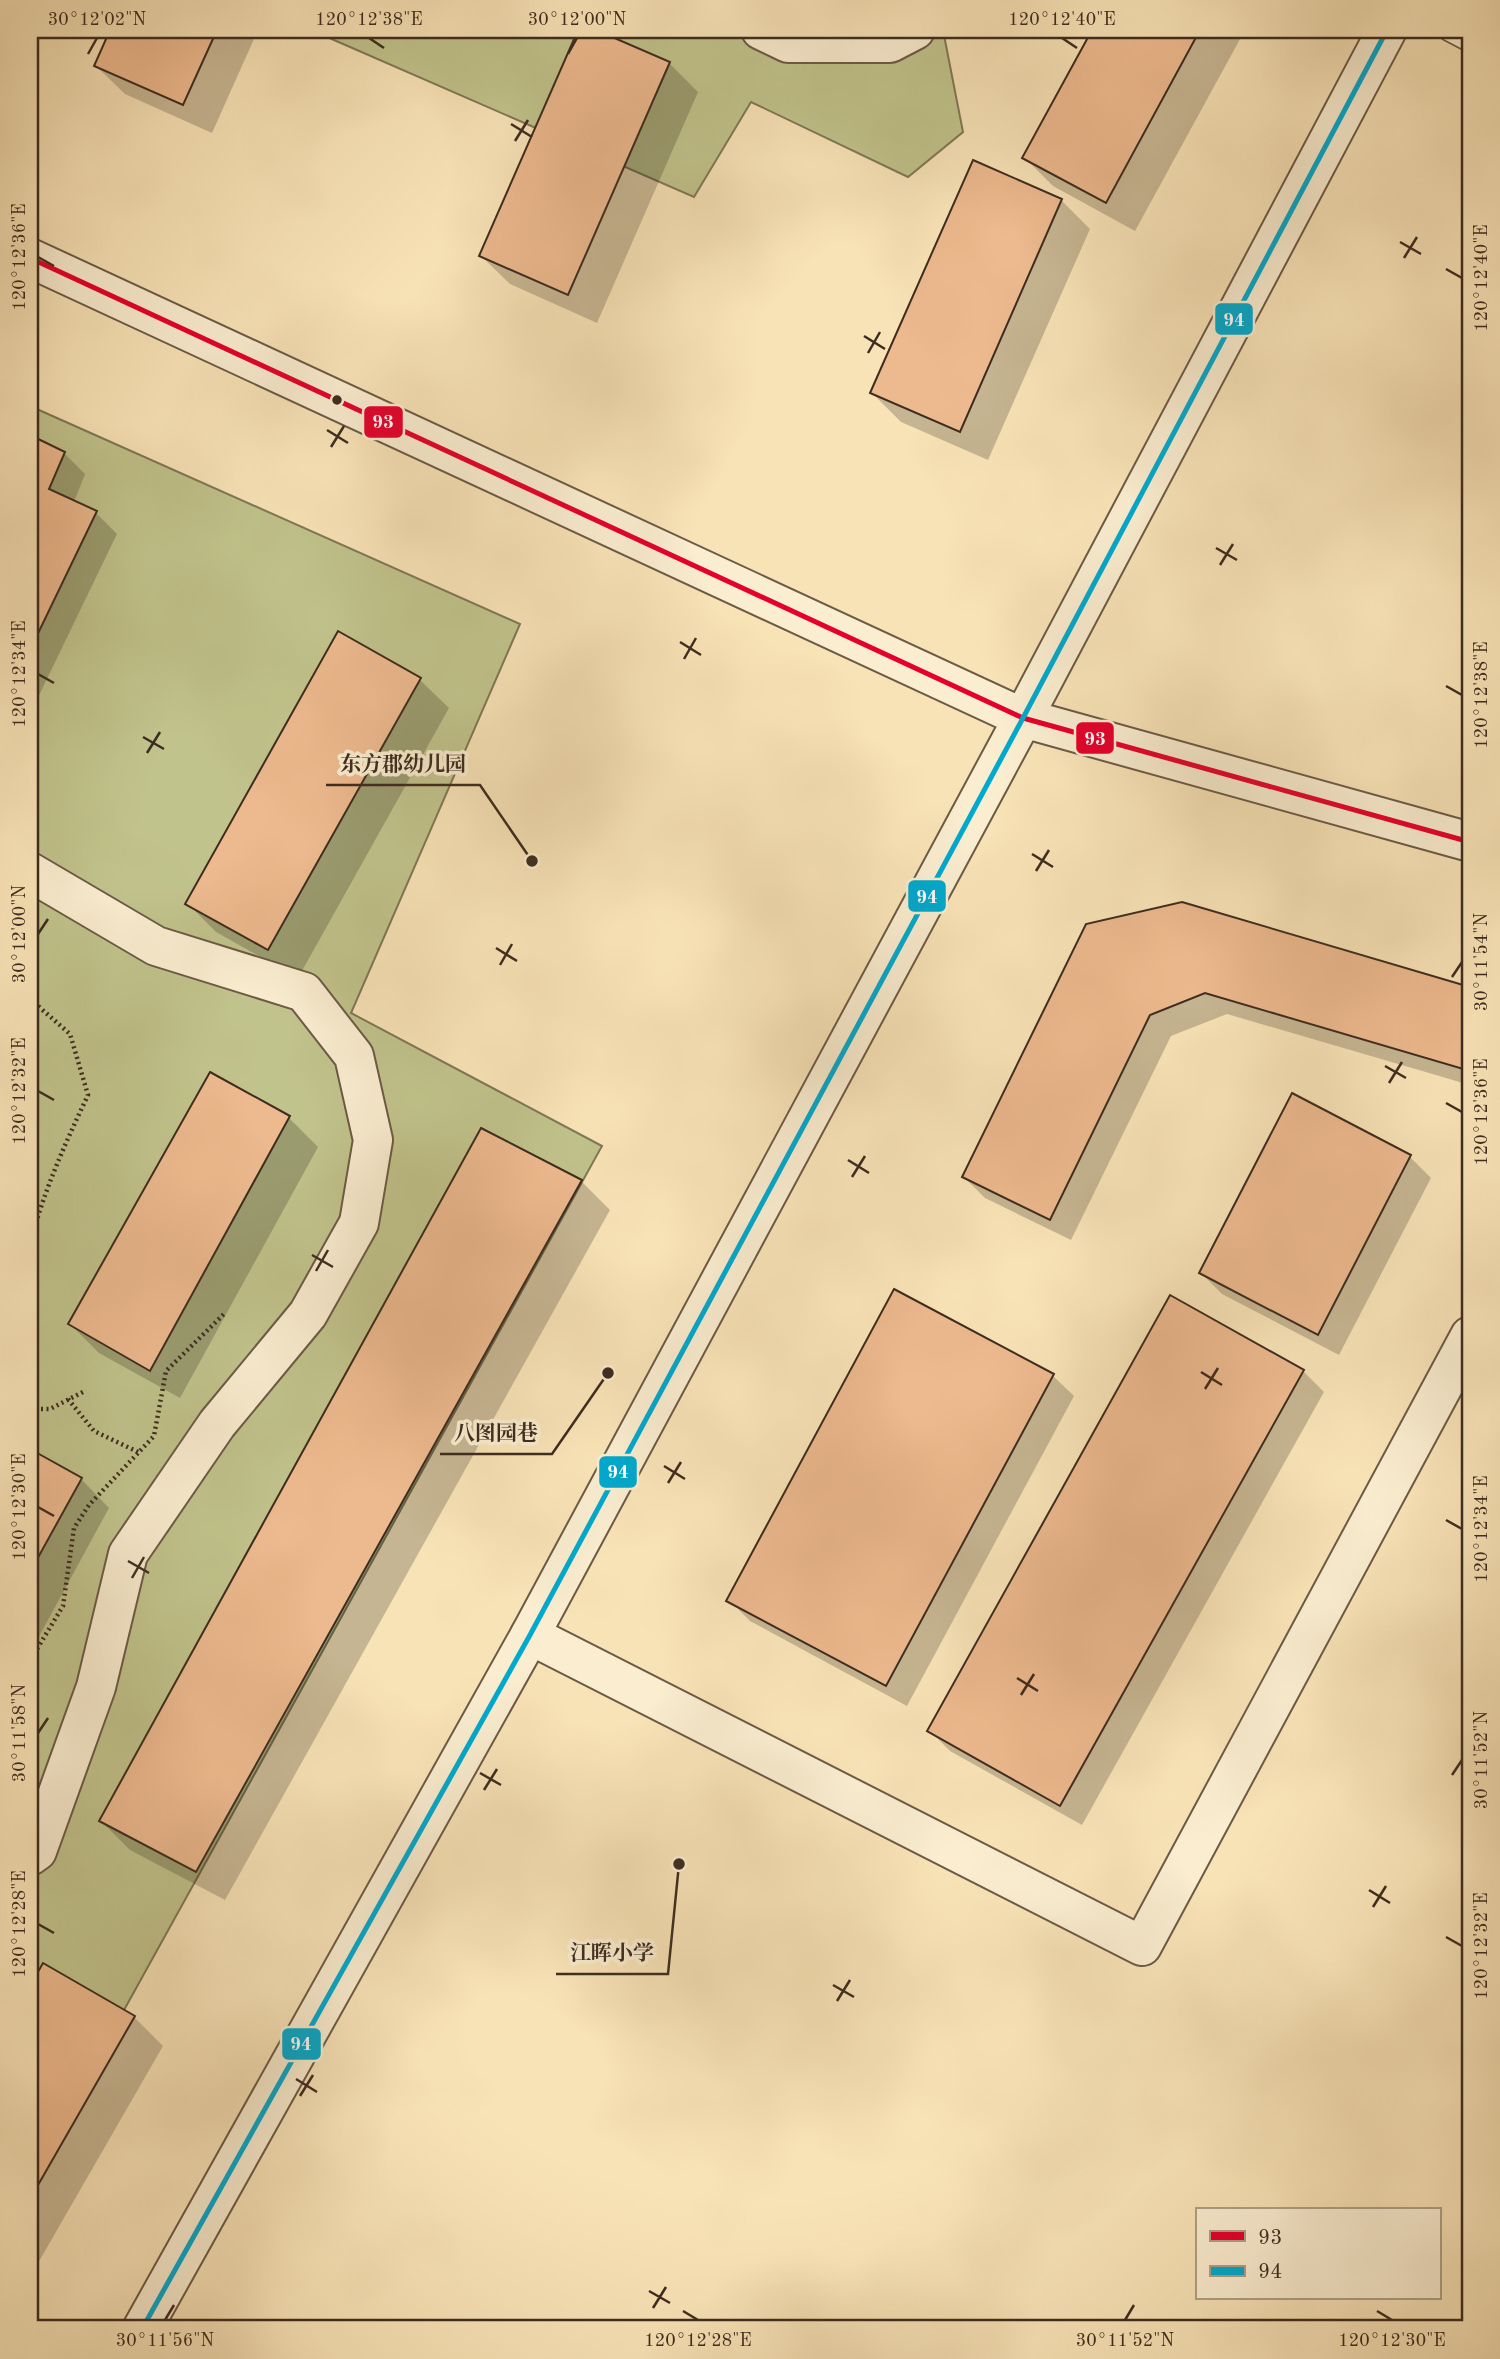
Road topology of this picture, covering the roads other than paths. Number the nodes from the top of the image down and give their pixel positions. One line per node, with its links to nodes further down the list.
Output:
1 (915, 30): 4 (street)
2 (1387, 30): 7 (street)
3 (1449, 30): 5 (lane)
4 (782, 34)
5 (1470, 41)
6 (30, 258): 7 (street)
7 (1023, 718): 8 (street); 11 (street)
8 (1470, 842)
9 (30, 872): 12 (street)
10 (1470, 1336): 11 (street)
11 (530, 1635): 13 (street)
12 (30, 1856)
13 (142, 2329)

